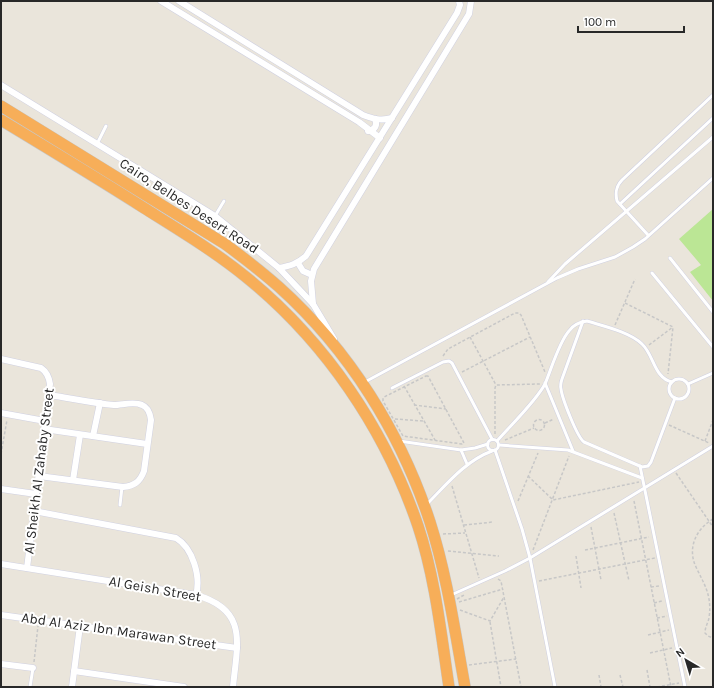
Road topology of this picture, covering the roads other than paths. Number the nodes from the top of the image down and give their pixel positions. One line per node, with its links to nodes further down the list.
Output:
1 (161, 1): 17 (street)
2 (179, 1): 14 (street)
3 (459, 1): 5 (street)
4 (471, 1): 6 (street)
5 (438, 44): 6 (street); 7 (street)
6 (448, 49): 8 (street)
7 (430, 57): 8 (street); 12 (street)
8 (440, 62): 31 (street)
9 (1, 85): 20 (street)
10 (713, 95): 23 (lane)
11 (1, 106): 38 (highway, Cairo, Belbes Desert Road)
12 (392, 118): 14 (street); 18 (street)
13 (713, 118): 23 (lane)
14 (375, 119): 17 (street)
15 (1, 120): 89 (highway, Cairo, Belbes Desert Road)
16 (106, 126): 20 (lane)
17 (368, 131): 18 (street)
18 (380, 138): 28 (street)
19 (712, 138): 24 (lane)
20 (96, 144): 25 (street)
21 (713, 178): 26 (lane)
22 (224, 201): 25 (lane)
23 (620, 204): 24 (lane)
24 (627, 212): 26 (lane); 32 (lane)
25 (215, 216): 29 (street)
26 (648, 235): 32 (lane)
27 (670, 258): 34 (lane)
28 (298, 263): 29 (street); 31 (street)
29 (279, 268): 33 (street)
30 (652, 273): 36 (lane)
31 (312, 275): 33 (street)
32 (547, 283): 42 (lane)
33 (313, 304): 38 (street)
34 (713, 312)
35 (582, 322): 40 (lane); 41 (lane); 62 (lane)
36 (713, 347)
37 (1, 359): 45 (street, Al Sheikh Al Zahaby Street)
38 (350, 366): 42 (highway, Cairo, Belbes Desert Road)
39 (713, 373): 43 (lane)
40 (672, 382): 43 (lane); 46 (lane)
41 (545, 383): 54 (lane); 60 (lane)
42 (362, 384): 53 (highway, Cairo, Belbes Desert Road)
43 (688, 384): 46 (lane)
44 (392, 388): 54 (lane)
45 (49, 395): 47 (street); 49 (street, Al Sheikh Al Zahaby Street)
46 (675, 398): 62 (lane)
47 (100, 403): 52 (street); 55 (street)
48 (4, 414): 49 (street)
49 (45, 421): 50 (street, Al Sheikh Al Zahaby Street)
50 (44, 429): 51 (street); 63 (street, Al Sheikh Al Zahaby Street)
51 (80, 435): 52 (street); 65 (street)
52 (93, 436): 55 (street)
53 (396, 441): 58 (lane); 71 (highway, Cairo, Belbes Desert Road)
54 (496, 441): 56 (lane); 59 (lane); 60 (lane)
55 (148, 444): 66 (street)
56 (488, 444): 58 (lane); 59 (lane)
57 (713, 445): 67 (lane)
58 (461, 450): 61 (lane)
59 (494, 450): 61 (lane); 73 (lane)
60 (572, 451): 64 (lane)
61 (467, 464): 71 (lane)
62 (640, 466): 64 (lane)
63 (39, 476): 65 (street); 69 (street, Al Sheikh Al Zahaby Street)
64 (642, 479): 67 (lane)
65 (74, 480): 66 (street)
66 (122, 487): 70 (lane)
67 (644, 488): 73 (lane); 92 (lane)
68 (1, 489): 69 (street)
69 (36, 494): 72 (street, Al Sheikh Al Zahaby Street)
70 (120, 506)
71 (424, 507): 77 (highway, Cairo, Belbes Desert Road)
72 (34, 511): 75 (street, Al Sheikh Al Zahaby Street); 76 (street)
73 (530, 558): 77 (lane); 91 (lane)
74 (1, 564): 75 (street, Al Geish Street)
75 (27, 568): 76 (street, Al Geish Street)
76 (196, 595): 81 (street, Al Geish Street)
77 (448, 596): 90 (highway, Cairo, Belbes Desert Road)
78 (1, 615): 79 (street); 80 (street, Abd Al Aziz Ibn Marawan Street)
79 (1, 618)
80 (80, 626): 81 (street, Abd Al Aziz Ibn Marawan Street); 84 (street)
81 (237, 648): 88 (street, Al Geish Street)
82 (1, 664): 83 (street)
83 (33, 668): 85 (lane)
84 (74, 671): 86 (street); 87 (street)
85 (30, 687)
86 (72, 687)
87 (184, 687)
88 (233, 687)
89 (449, 687)
90 (465, 687)
91 (555, 687)
92 (685, 687)

